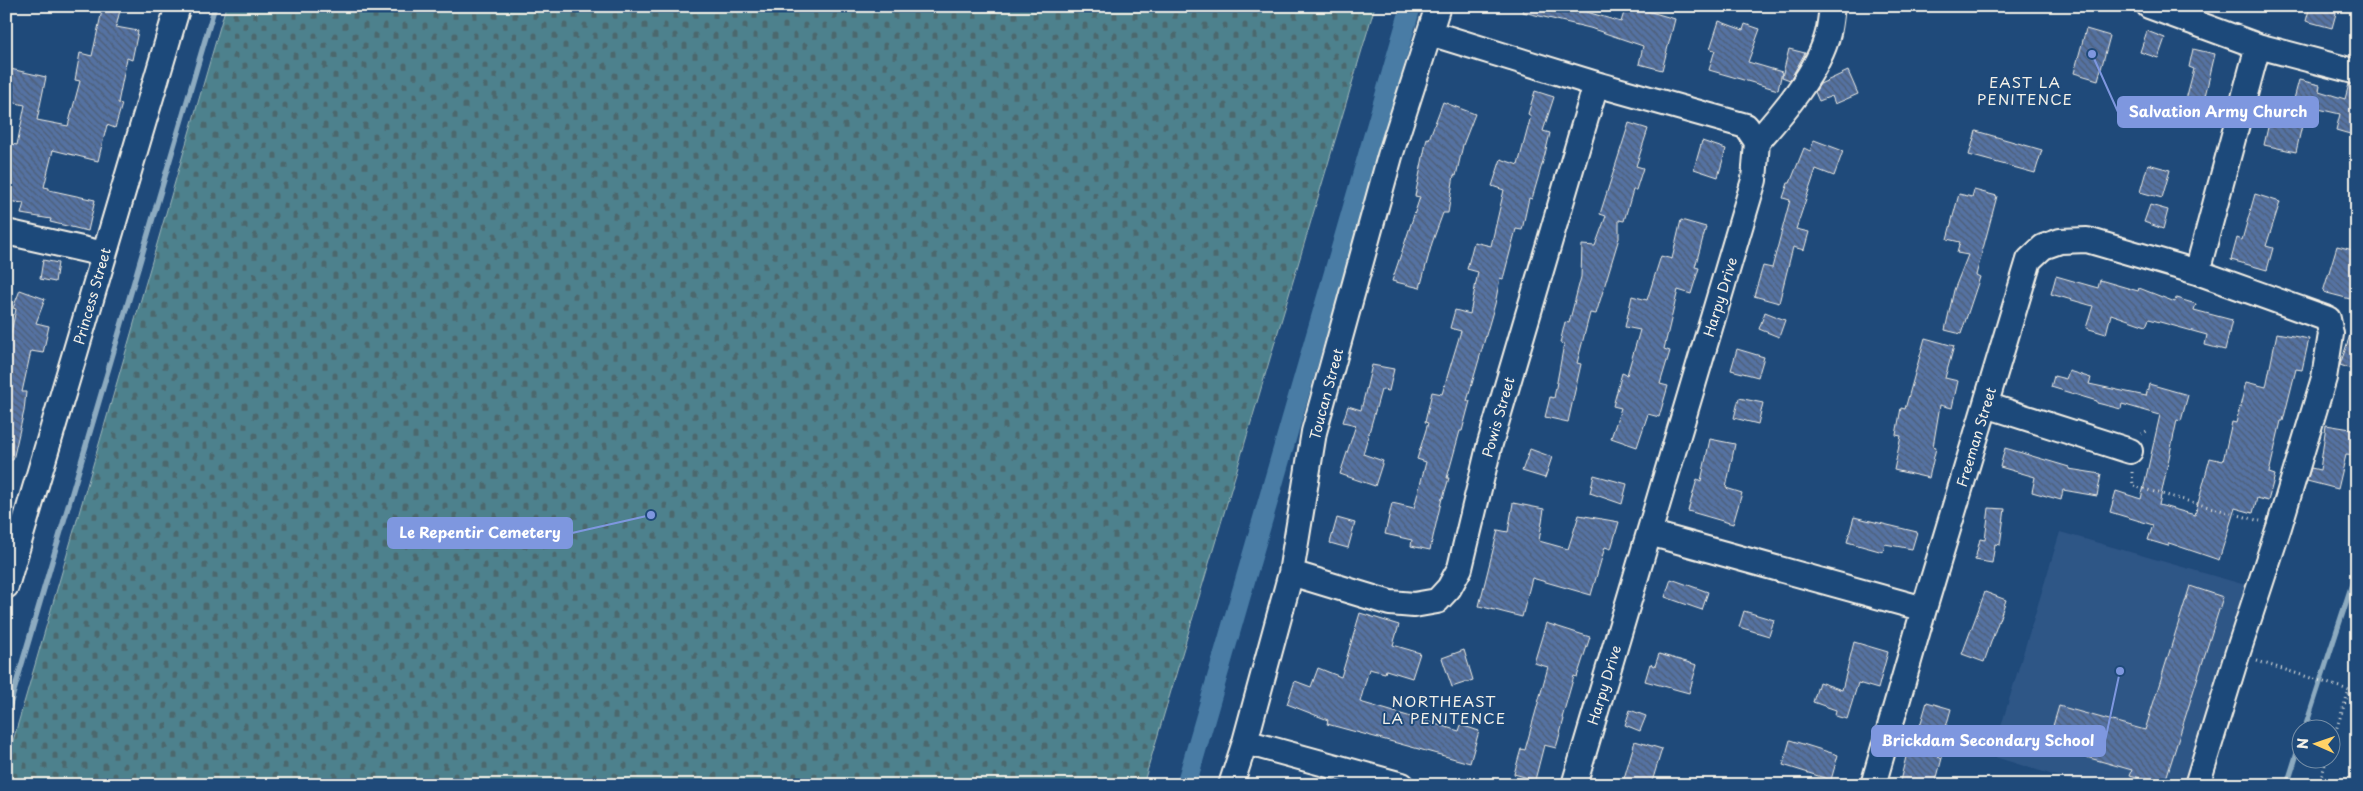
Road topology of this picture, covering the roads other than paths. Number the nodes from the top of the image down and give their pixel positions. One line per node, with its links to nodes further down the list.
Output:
1 (178, 6): 11 (street, Princess Street)
2 (1438, 6): 5 (street, Toucan Street)
3 (1832, 6): 9 (street)
4 (2149, 6): 6 (street)
5 (1430, 32): 8 (street); 16 (street, Toucan Street)
6 (2258, 46): 7 (street); 12 (street)
7 (2357, 72)
8 (1596, 84): 9 (street); 16 (street, Powis Street)
9 (1756, 142): 15 (street, Harpy Drive)
10 (6, 232): 11 (street)
11 (104, 254): 17 (street, Princess Street)
12 (2197, 272): 13 (street, Freeman Street); 24 (street, Freeman Street)
13 (1986, 405): 14 (street); 18 (street, Freeman Street)
14 (2130, 451)
15 (1649, 533): 18 (street); 22 (street, Harpy Drive)
16 (1291, 573): 19 (street, Toucan Street)
17 (6, 586)
18 (1924, 608): 23 (street, Freeman Street)
19 (1245, 742): 20 (street, Toucan Street); 21 (street)
20 (1231, 785)
21 (1402, 785)
22 (1574, 785)
23 (1873, 785)
24 (2197, 785)

